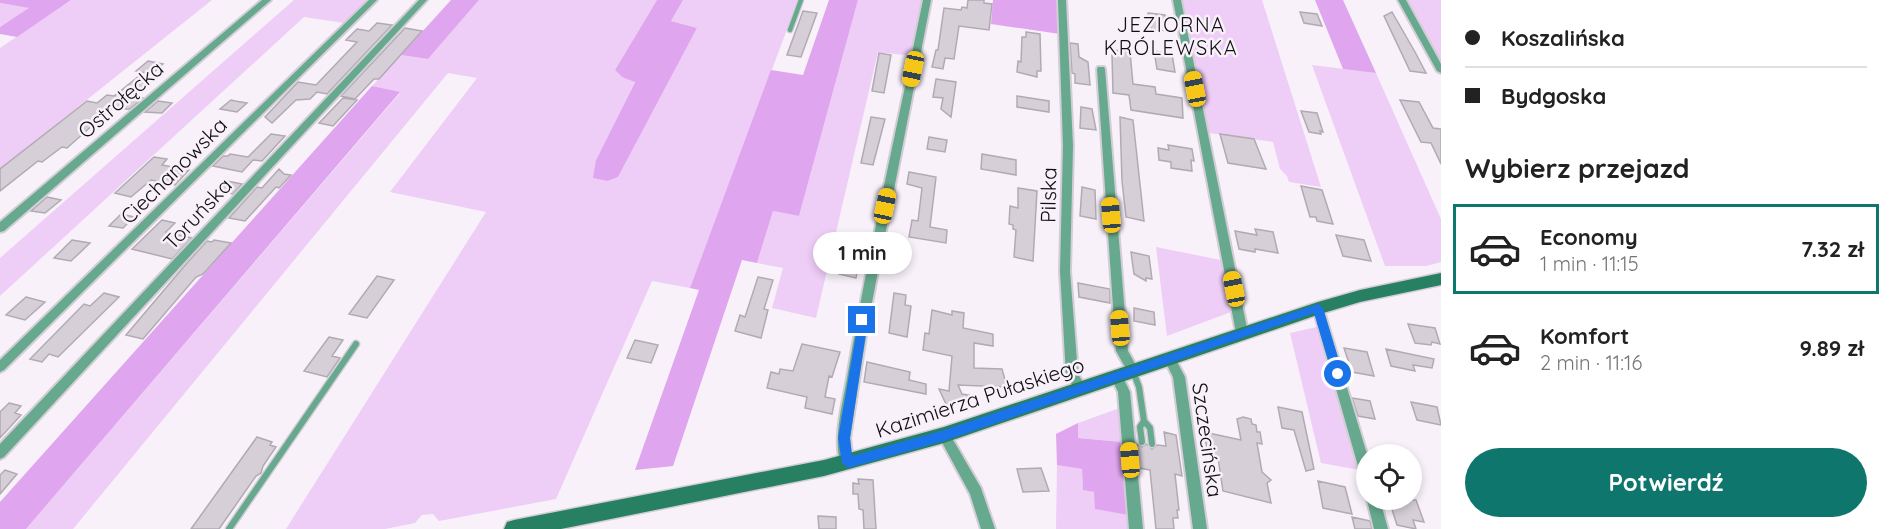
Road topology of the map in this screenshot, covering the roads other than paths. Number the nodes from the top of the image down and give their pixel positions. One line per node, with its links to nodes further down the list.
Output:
1 (267, 0): 12 (street, Ostrołęcka)
2 (373, 0): 18 (street, Ciechanowska)
3 (423, 0): 26 (street, Toruńska)
4 (801, 0): 9 (lane)
5 (927, 0): 27 (street)
6 (1062, 0): 20 (street, Pilska)
7 (1177, 0): 15 (street)
8 (1402, 0): 11 (street)
9 (789, 30)
10 (1101, 69): 19 (street)
11 (1441, 71)
12 (0, 228)
13 (1441, 279): 14 (main road, Kazimierza Pułaskiego)
14 (1318, 308): 15 (main road, Kazimierza Pułaskiego); 25 (street)
15 (1242, 333): 17 (main road, Kazimierza Pułaskiego)
16 (356, 344): 29 (lane)
17 (1170, 359): 19 (main road, Kazimierza Pułaskiego); 33 (street, Szczecińska)
18 (0, 367)
19 (1125, 374): 20 (main road, Kazimierza Pułaskiego); 21 (lane); 32 (street)
20 (1081, 389): 22 (main road, Kazimierza Pułaskiego)
21 (1144, 421): 23 (lane); 24 (lane)
22 (944, 435): 27 (main road, Kazimierza Pułaskiego); 31 (street)
23 (1142, 442)
24 (1152, 444)
25 (1358, 444)
26 (0, 453)
27 (848, 463): 30 (main road, Kazimierza Pułaskiego)
28 (1377, 510): 34 (street)
29 (229, 529)
30 (514, 529)
31 (988, 529)
32 (1136, 529)
33 (1200, 529)
34 (1382, 529)

